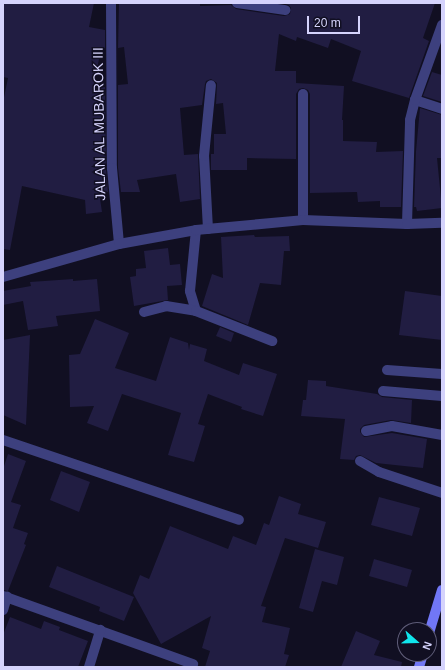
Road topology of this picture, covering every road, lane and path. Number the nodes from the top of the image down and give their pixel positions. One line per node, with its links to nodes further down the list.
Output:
1 (111, 3): 14 (street, JALAN AL MUBAROK III)
2 (237, 3): 3 (street)
3 (285, 10)
4 (442, 25): 7 (street)
5 (211, 85): 12 (street)
6 (303, 94): 9 (street)
7 (415, 100): 8 (street); 11 (street)
8 (442, 109)
9 (303, 220): 11 (street); 12 (street)
10 (442, 223): 11 (street)
11 (407, 224)
12 (208, 229): 13 (street)
13 (196, 230): 14 (street); 16 (street)
14 (119, 244): 15 (street)
15 (3, 278)
16 (196, 311): 17 (street); 18 (street)
17 (144, 312)
18 (272, 341)
19 (387, 370): 20 (street)
20 (442, 374)
21 (383, 391): 22 (street)
22 (442, 396)
23 (366, 431): 24 (street)
24 (442, 435)
25 (3, 440): 28 (street)
26 (360, 461): 27 (street)
27 (442, 493)
28 (240, 520)
29 (442, 590): 32 (main road)
30 (5, 596): 31 (street); 33 (street)
31 (3, 610)
32 (432, 622)
33 (100, 630): 34 (street); 35 (street)
34 (193, 664)
35 (89, 667)

